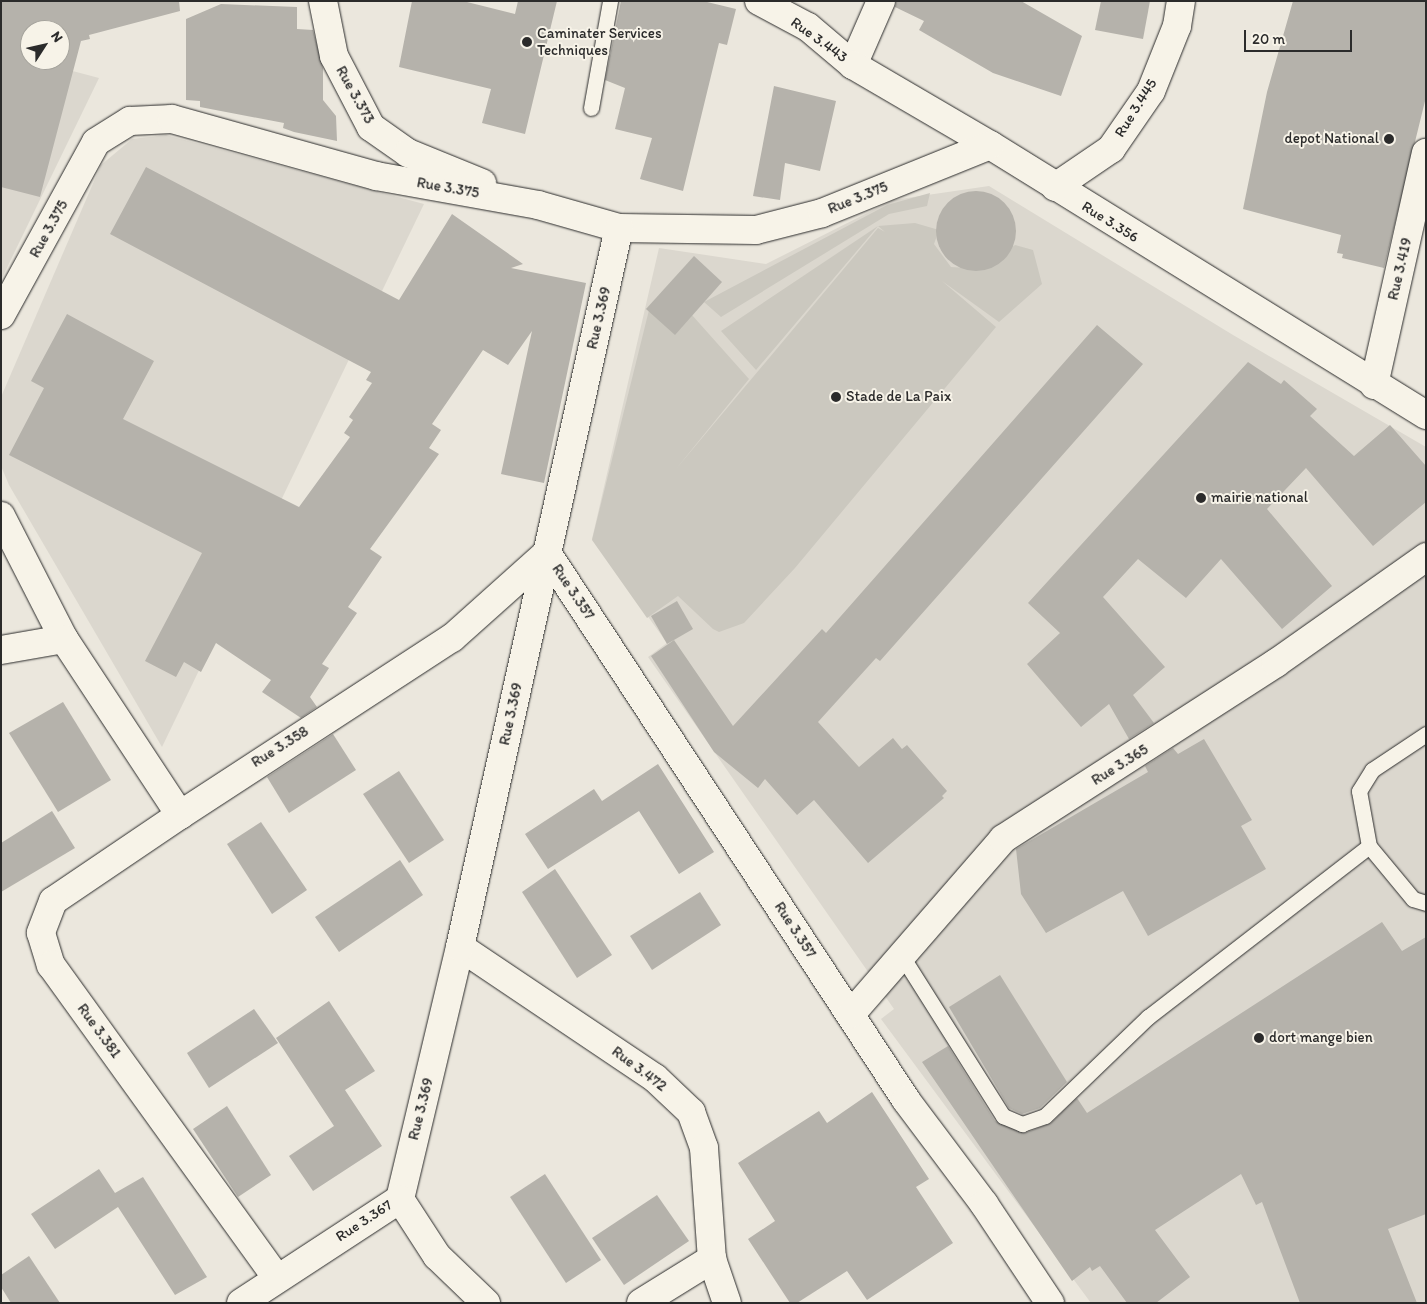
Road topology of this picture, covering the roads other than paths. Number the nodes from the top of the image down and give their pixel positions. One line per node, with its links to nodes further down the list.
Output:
1 (324, 1): 11 (street, Rue 3.373)
2 (610, 1): 7 (lane)
3 (759, 1): 6 (street, Rue 3.443)
4 (881, 1): 6 (street)
5 (1181, 1): 10 (street, Rue 3.445)
6 (853, 65): 8 (street, Rue 3.356)
7 (591, 108)
8 (990, 144): 10 (street, Rue 3.356); 12 (street, Rue 3.375)
9 (1426, 153): 14 (street, Rue 3.419)
10 (1055, 187): 14 (street, Rue 3.356)
11 (538, 204): 12 (street, Rue 3.375); 13 (street, Rue 3.375)
12 (619, 228): 17 (street, Rue 3.369)
13 (1, 315)
14 (1374, 385): 15 (street, Rue 3.356)
15 (1426, 415)
16 (1, 516): 19 (street)
17 (546, 552): 22 (street, Rue 3.358); 25 (street, Rue 3.369); 27 (street, Rue 3.357)
18 (1426, 557): 26 (street, Rue 3.365)
19 (64, 639): 20 (street); 22 (street)
20 (1, 650)
21 (1426, 734): 23 (lane)
22 (180, 815): 30 (street, Rue 3.381)
23 (1369, 846): 24 (lane); 26 (lane)
24 (1426, 903)
25 (460, 947): 28 (street, Rue 3.369); 29 (street, Rue 3.472)
26 (900, 953): 27 (street, Rue 3.365)
27 (851, 1014): 35 (street, Rue 3.357)
28 (400, 1199): 30 (street, Rue 3.367); 32 (street, Rue 3.367)
29 (712, 1259): 33 (street); 34 (street)
30 (277, 1278): 31 (street, Rue 3.367)
31 (241, 1303)
32 (486, 1303)
33 (641, 1303)
34 (727, 1303)
35 (1050, 1303)

